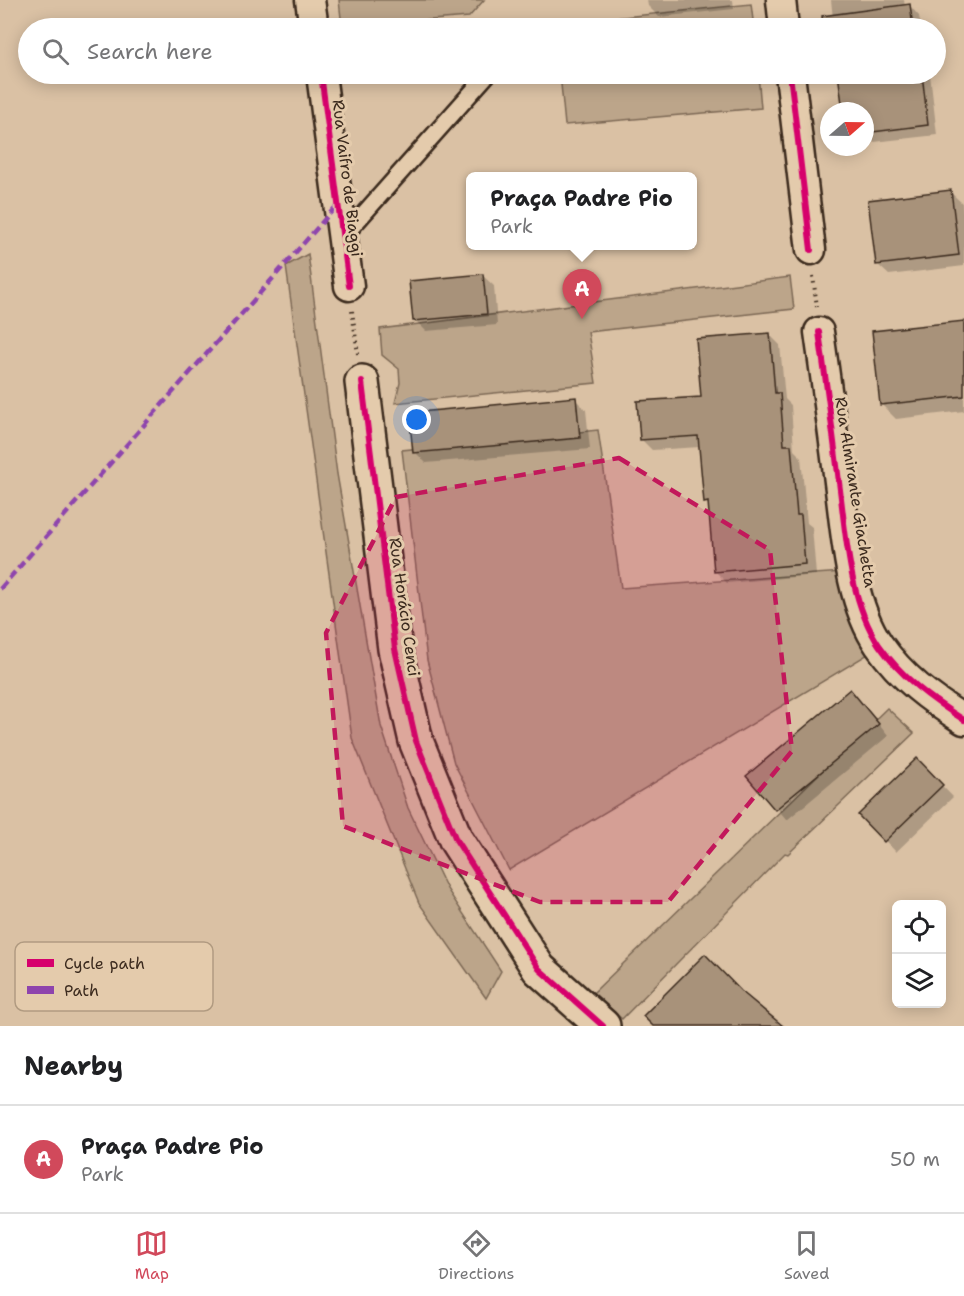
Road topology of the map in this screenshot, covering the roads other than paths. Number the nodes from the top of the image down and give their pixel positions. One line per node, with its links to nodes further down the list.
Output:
1 (310, 0): 3 (street)
2 (781, 0): 4 (street)
3 (313, 18)
4 (783, 18)
5 (322, 84): 8 (street, Rua Vaifro de Biaggi)
6 (479, 84): 8 (lane)
7 (791, 84): 9 (street)
8 (342, 238): 10 (street, Rua Vaifro de Biaggi)
9 (811, 250)
10 (348, 286)
11 (819, 332): 13 (street, Rua Almirante Giachetta)
12 (362, 382): 14 (street, Rua Horácio Cenci)
13 (964, 720)
14 (603, 1026)

